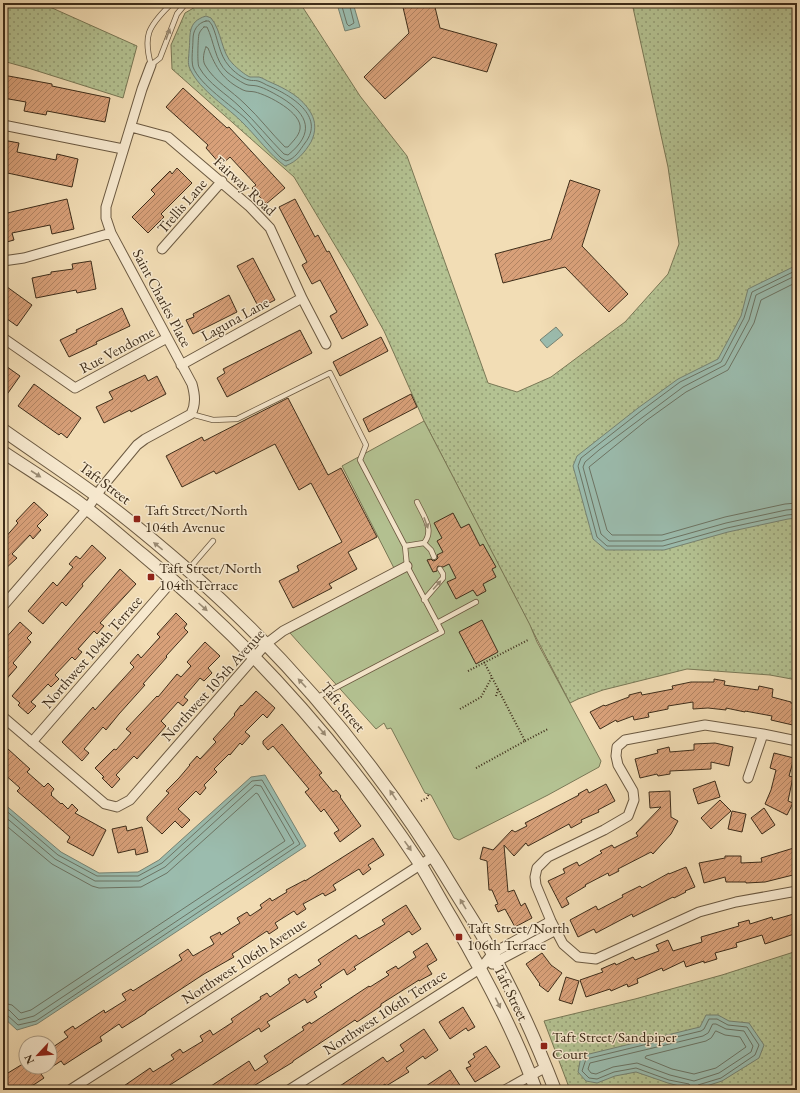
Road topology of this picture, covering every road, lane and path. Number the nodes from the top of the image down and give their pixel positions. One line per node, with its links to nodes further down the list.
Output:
1 (170, 3): 3 (lane)
2 (186, 3): 3 (lane, Saint Charles Place, one-way to 2)
3 (151, 65): 5 (street, Saint Charles Place)
4 (3, 124): 6 (street)
5 (131, 127): 6 (street, Saint Charles Place); 7 (street, Fairway Road)
6 (123, 149): 8 (street, Saint Charles Place)
7 (222, 181): 9 (street, Trellis Lane); 11 (street, Fairway Road)
8 (111, 233): 10 (street); 13 (street, Saint Charles Place)
9 (162, 249)
10 (3, 261)
11 (302, 298): 14 (street, Fairway Road); 15 (street, Laguna Lane)
12 (3, 338): 13 (street, Rue Vendome)
13 (167, 338): 15 (street, Saint Charles Place)
14 (326, 344)
15 (181, 365): 16 (street, Saint Charles Place)
16 (191, 414): 19 (street); 23 (lane)
17 (3, 430): 19 (street, Taft Street)
18 (3, 452): 19 (street, Taft Street, one-way to 19)
19 (92, 502): 27 (street, Taft Street, one-way to 19); 28 (street, Taft Street); 31 (street)
20 (417, 502): 22 (lane, one-way to 22)
21 (213, 541): 27 (lane)
22 (424, 543): 23 (lane); 24 (lane)
23 (405, 546): 25 (lane)
24 (434, 557)
25 (407, 566): 29 (lane); 34 (street, Northwest 105th Avenue)
26 (440, 569): 29 (lane, one-way to 26)
27 (188, 570): 34 (street, Taft Street)
28 (173, 580): 35 (street, Taft Street, one-way to 35); 49 (street, Northwest 104th Terrace)
29 (424, 600): 32 (lane)
30 (476, 602): 32 (lane)
31 (3, 606)
32 (437, 623): 41 (lane)
33 (528, 640): 36 (path)
34 (266, 644): 35 (street, Northwest 105th Avenue); 41 (street, Taft Street, one-way to 34)
35 (255, 658): 42 (street, Taft Street); 49 (street, Northwest 105th Avenue)
36 (484, 662): 37 (path); 38 (path)
37 (468, 671)
38 (492, 677): 39 (path); 43 (path)
39 (498, 689): 40 (path); 47 (path)
40 (496, 696)
41 (316, 698): 42 (street); 54 (street, Taft Street, one-way to 41)
42 (304, 709): 55 (street, Taft Street, one-way to 55)
43 (460, 709)
44 (3, 717): 49 (street)
45 (548, 729): 47 (path)
46 (763, 734): 48 (street); 51 (street); 57 (street)
47 (525, 741): 50 (path)
48 (797, 741)
49 (32, 742)
50 (476, 768)
51 (748, 778)
52 (429, 794): 53 (path)
53 (421, 801)
54 (434, 856): 55 (street, Northwest 106th Avenue); 59 (street, Taft Street, one-way to 54)
55 (420, 865): 60 (street, Taft Street); 63 (street, Northwest 106th Avenue)
56 (797, 891): 58 (street)
57 (551, 921): 58 (street); 59 (street)
58 (556, 930): 59 (street)
59 (495, 958): 60 (street, Northwest 106th Terrace); 61 (street, Taft Street)
60 (481, 968): 62 (street, Taft Street, one-way to 62); 64 (street, Northwest 106th Terrace)
61 (546, 1067): 62 (street); 67 (street, Taft Street)
62 (531, 1075): 65 (street); 66 (street, Taft Street)
63 (70, 1090)
64 (289, 1090)
65 (505, 1090)
66 (536, 1090)
67 (555, 1090)

